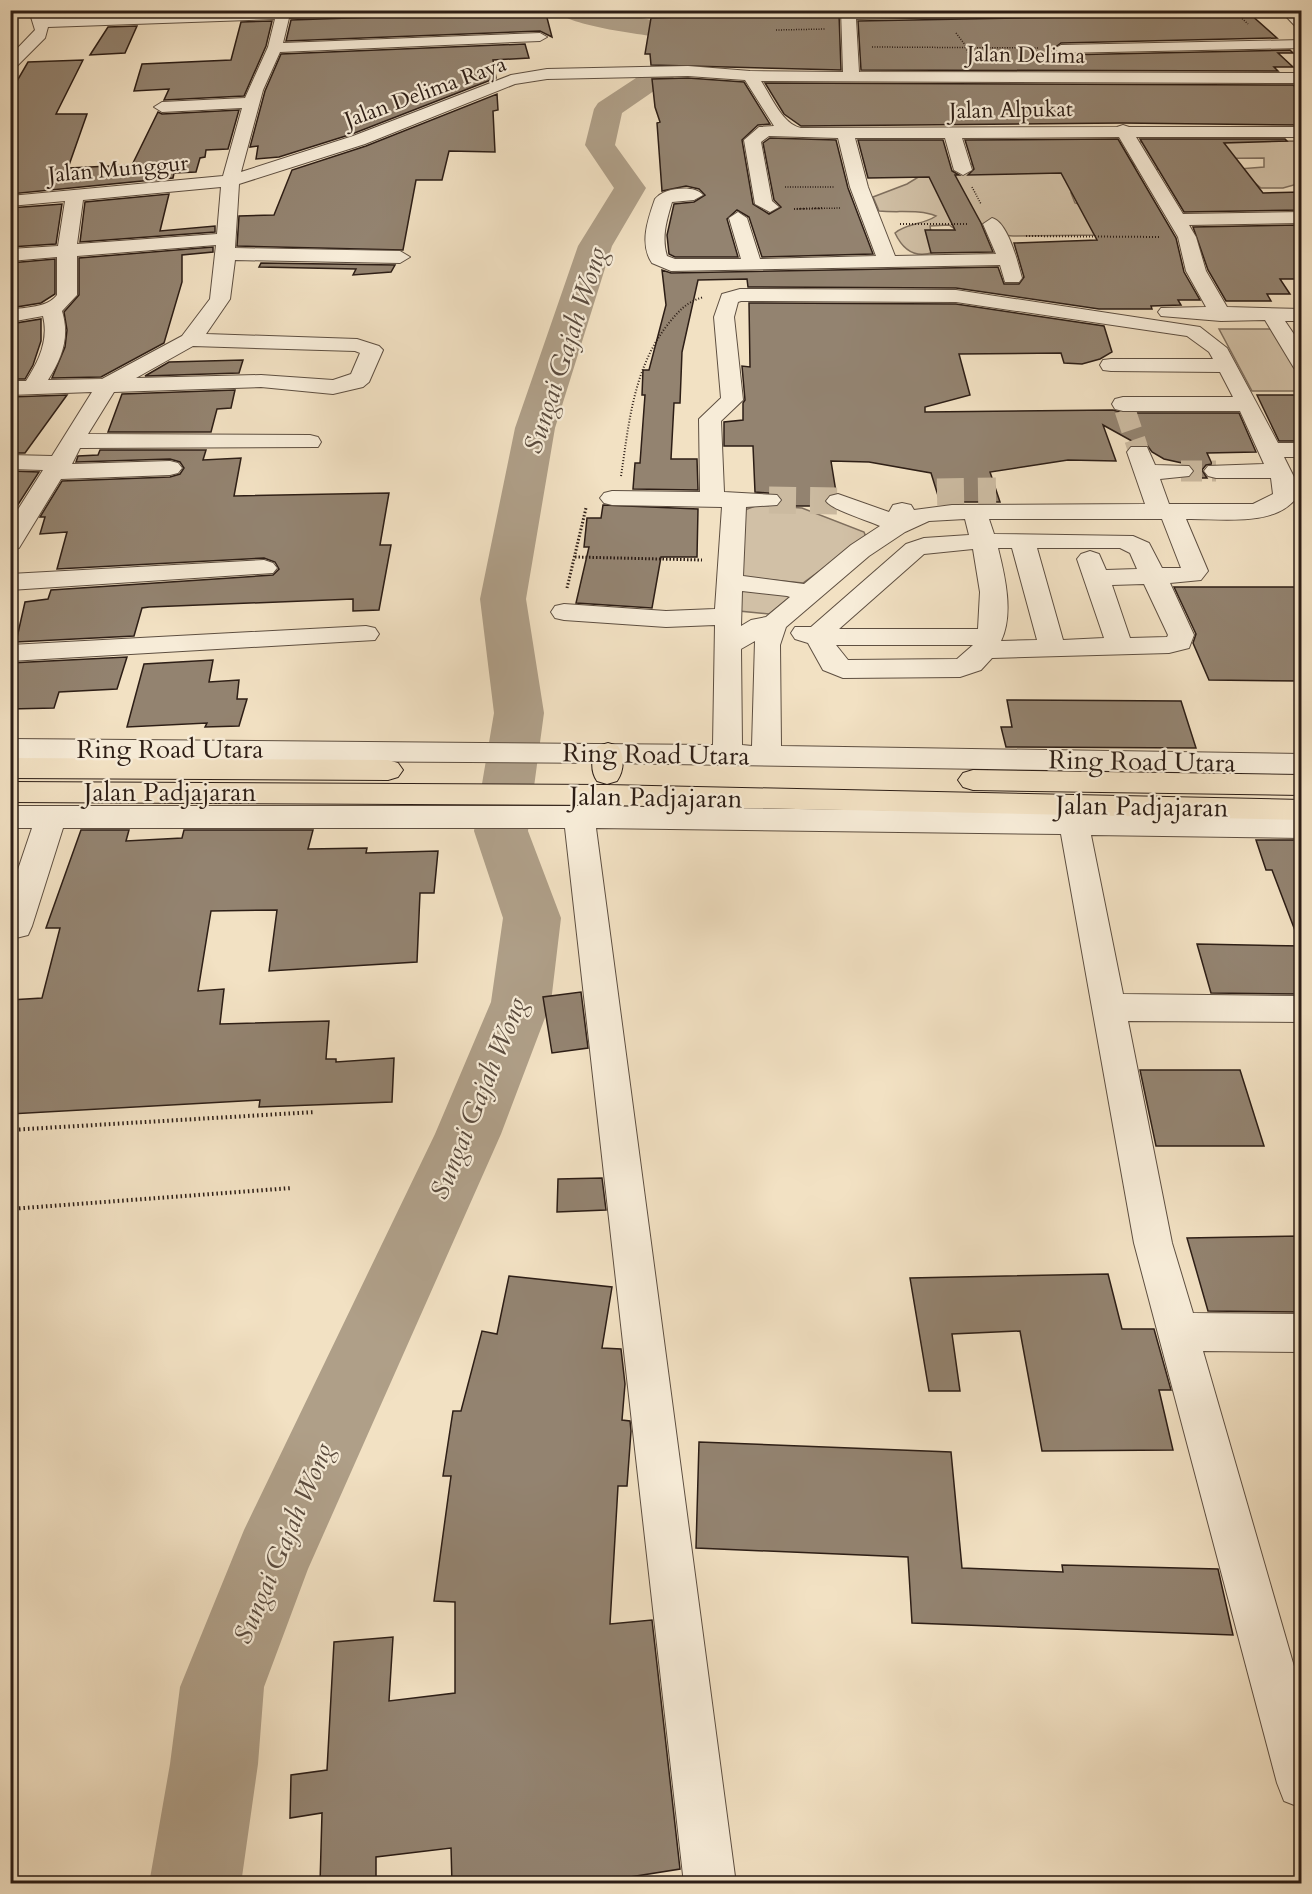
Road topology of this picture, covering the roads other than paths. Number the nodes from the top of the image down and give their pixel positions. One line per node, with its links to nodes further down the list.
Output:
1 (408, 10): 5 (street)
2 (1122, 10): 6 (street)
3 (1287, 10): 11 (street)
4 (940, 12): 6 (street); 8 (street)
5 (283, 13): 10 (street); 23 (street)
6 (1036, 13): 14 (street)
7 (40, 17): 10 (street); 17 (street)
8 (849, 18): 20 (street)
9 (536, 19): 13 (street)
10 (145, 20): 12 (street)
11 (1302, 25)
12 (136, 34)
13 (540, 37): 16 (street); 18 (street)
14 (1053, 38): 15 (street); 21 (street)
15 (1302, 44)
16 (280, 48)
17 (10, 65)
18 (547, 74): 19 (street, Jalan Delima Raya); 31 (street, Jalan Delima Raya)
19 (750, 76): 20 (street, Jalan Delima); 25 (street)
20 (851, 76): 21 (street, Jalan Delima)
21 (1069, 77): 22 (street, Jalan Delima)
22 (1302, 78)
23 (253, 96): 24 (street); 31 (street)
24 (162, 107)
25 (787, 130): 29 (street, Jalan Alpukat); 35 (street, Jalan Alpukat)
26 (1123, 130): 27 (street, Jalan Alpukat); 28 (street, Jalan Alpukat); 38 (street)
27 (952, 132): 29 (street, Jalan Alpukat); 30 (street)
28 (1302, 132)
29 (845, 134): 45 (street)
30 (963, 170)
31 (230, 181): 32 (street, Jalan Munggur); 40 (street)
32 (75, 194): 34 (street, Jalan Munggur); 41 (street)
33 (694, 195): 46 (street)
34 (10, 201)
35 (770, 207)
36 (1302, 217): 38 (street)
37 (738, 218): 46 (street)
38 (1183, 229): 49 (street)
39 (995, 230): 44 (street)
40 (226, 247): 41 (street); 43 (street); 55 (street)
41 (66, 252): 42 (street); 48 (street)
42 (10, 255)
43 (400, 257)
44 (1008, 259): 45 (street); 49 (street)
45 (887, 260): 46 (street)
46 (752, 264)
47 (805, 294): 52 (street); 54 (street); 78 (street)
48 (51, 309): 51 (street); 61 (street)
49 (1221, 315): 53 (street)
50 (1302, 315): 53 (street)
51 (10, 316)
52 (808, 316)
53 (1272, 316): 56 (street)
54 (1117, 320): 57 (street); 59 (street)
55 (189, 340): 60 (street); 60 (street)
56 (1302, 363)
57 (1111, 364): 58 (street); 64 (street)
58 (1167, 365): 59 (street); 64 (street)
59 (1227, 366): 63 (street)
60 (107, 385): 61 (street); 65 (street)
61 (33, 387): 62 (street)
62 (10, 388)
63 (1248, 404): 64 (street); 68 (street)
64 (1185, 405)
65 (74, 441): 66 (street); 73 (street)
66 (310, 442)
67 (1302, 450): 68 (street)
68 (1276, 461): 72 (street); 82 (street)
69 (10, 462): 73 (street)
70 (170, 468): 73 (street)
71 (1181, 471): 82 (street)
72 (1216, 471)
73 (55, 472): 74 (street); 88 (street)
74 (10, 482)
75 (996, 491): 81 (street)
76 (937, 492): 84 (street)
77 (612, 498): 78 (street)
78 (722, 500): 79 (street); 90 (street)
79 (770, 500)
80 (838, 501): 84 (street)
81 (1052, 511): 82 (street); 83 (street)
82 (1165, 511): 91 (street)
83 (974, 512): 84 (street); 85 (street)
84 (898, 526): 94 (street)
85 (984, 541): 86 (street); 99 (street); 100 (street)
86 (1022, 541): 87 (street); 102 (street)
87 (1083, 541): 91 (street); 92 (street)
88 (10, 543)
89 (264, 568): 93 (street)
90 (730, 571): 94 (street); 96 (street)
91 (1154, 577): 92 (street); 103 (street)
92 (1097, 578): 103 (street)
93 (10, 582)
94 (810, 594): 97 (street)
95 (564, 612): 96 (street)
96 (728, 617): 101 (street)
97 (774, 624): 99 (street); 101 (street); 107 (street)
98 (366, 634): 104 (street)
99 (818, 637): 100 (street)
100 (987, 644): 102 (street)
101 (729, 645): 106 (street)
102 (1052, 647): 103 (street)
103 (1120, 647)
104 (10, 652)
105 (10, 749): 111 (street, Ring Road Utara)
106 (727, 754): 107 (street, Ring Road Utara); 110 (street, Ring Road Utara)
107 (766, 755): 114 (street, Ring Road Utara)
108 (1302, 764): 114 (street, Ring Road Utara)
109 (10, 768): 111 (highway, Jalan Padjajaran)
110 (595, 782): 111 (street, Ring Road Utara); 111 (highway, Jalan Padjajaran); 111 (street, Ring Road Utara); 114 (street, Ring Road Utara); 114 (highway, Jalan Padjajaran); 125 (street)
111 (435, 783): 113 (highway, Jalan Padjajaran); 116 (street, Ring Road Utara)
112 (1302, 785): 114 (highway, Jalan Padjajaran)
113 (10, 792)
114 (1065, 792): 115 (highway, Jalan Padjajaran); 118 (street, Ring Road Utara); 120 (street)
115 (1302, 810)
116 (51, 817): 117 (street, Ring Road Utara); 119 (street)
117 (10, 818)
118 (1302, 826)
119 (16, 926)
120 (1108, 1007): 121 (street); 122 (street)
121 (1302, 1010)
122 (1178, 1332): 123 (street); 124 (street)
123 (1302, 1333)
124 (1301, 1776)
125 (710, 1884)

